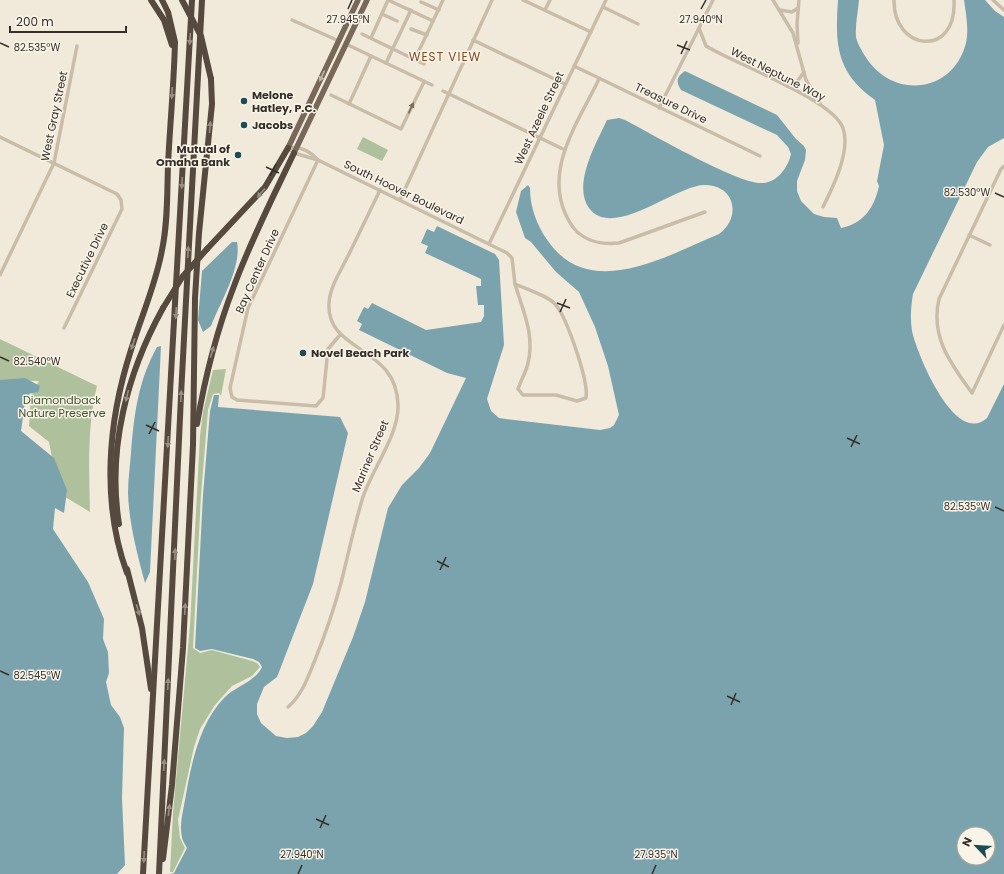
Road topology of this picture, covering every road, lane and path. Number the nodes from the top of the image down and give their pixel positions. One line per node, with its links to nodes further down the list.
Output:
1 (151, 0): 45 (highway)
2 (162, 0): 45 (highway)
3 (182, 0): 85 (highway, one-way to 3, bridge)
4 (192, 0): 88 (highway, one-way to 88)
5 (202, 0): 90 (highway, one-way to 5)
6 (358, 0): 40 (main road)
7 (367, 0): 41 (main road)
8 (388, 0): 23 (street); 28 (street)
9 (443, 0): 24 (street)
10 (492, 0): 39 (street)
11 (523, 0): 25 (street)
12 (550, 0): 25 (street)
13 (606, 0): 21 (street, West Azeele Street)
14 (712, 0): 34 (street)
15 (773, 0): 26 (street)
16 (799, 0): 22 (street)
17 (894, 0): 18 (street)
18 (954, 0)
19 (993, 0): 27 (street)
20 (421, 2): 24 (street)
21 (603, 7): 32 (street); 35 (street, West Azeele Street)
22 (798, 8): 26 (street); 43 (street)
23 (411, 10): 31 (street); 44 (street)
24 (439, 10): 31 (street)
25 (545, 10): 35 (street)
26 (780, 10): 43 (street)
27 (1004, 10)
28 (382, 14): 30 (street); 38 (street)
29 (292, 20): 40 (street)
30 (397, 21)
31 (433, 21): 37 (street)
32 (638, 24)
33 (411, 28): 37 (street)
34 (699, 28): 56 (street, West Neptune Way); 62 (street)
35 (591, 32): 50 (street, West Azeele Street)
36 (362, 34): 38 (street)
37 (427, 35): 47 (street)
38 (371, 38): 44 (street)
39 (473, 40): 54 (street); 58 (street)
40 (339, 41): 41 (main road); 66 (main road, one-way to 66)
41 (346, 44): 46 (street); 65 (main road)
42 (77, 46): 71 (street, West Gray Street)
43 (798, 48): 51 (street)
44 (393, 49): 47 (street); 48 (street)
45 (174, 54): 86 (highway, one-way to 86)
46 (371, 56): 48 (street); 60 (street)
47 (415, 59): 49 (street)
48 (386, 63): 53 (street)
49 (424, 64)
50 (574, 66): 52 (street, Treasure Drive); 54 (street, West Azeele Street)
51 (804, 72): 56 (street); 61 (street)
52 (599, 79): 62 (street, Treasure Drive); 67 (street)
53 (424, 82): 55 (street); 60 (street, one-way to 53)
54 (565, 84): 64 (street, West Azeele Street)
55 (432, 85)
56 (787, 86): 61 (street, West Neptune Way)
57 (442, 91): 58 (street)
58 (448, 94): 64 (street); 74 (street)
59 (331, 95): 60 (street)
60 (349, 104)
61 (821, 104): 75 (street, West Neptune Way)
62 (660, 108): 69 (street, Treasure Drive)
63 (0, 137): 71 (street)
64 (540, 138): 67 (street); 78 (street, West Azeele Street)
65 (297, 146): 66 (street); 68 (main road); 70 (street)
66 (288, 148): 68 (street, South Hoover Boulevard); 86 (highway, one-way to 86, bridge)
67 (565, 150): 76 (street)
68 (294, 153): 70 (street, South Hoover Boulevard); 85 (highway, one-way to 68)
69 (760, 156)
70 (318, 160): 73 (street, South Hoover Boulevard); 84 (street, Bay Center Drive)
71 (54, 164): 80 (street, West Gray Street); 83 (street, Executive Drive)
72 (1004, 166): 77 (street)
73 (380, 190): 74 (street, South Hoover Boulevard); 84 (street)
74 (400, 200): 78 (street, South Hoover Boulevard)
75 (823, 207)
76 (705, 212)
77 (969, 235): 79 (street); 82 (street)
78 (489, 244): 81 (street, South Hoover Boulevard)
79 (990, 245)
80 (0, 275)
81 (515, 284): 81 (street)
82 (1004, 325)
83 (64, 328)
84 (340, 335): 87 (street, Mariner Street)
85 (193, 445): 90 (highway, one-way to 85)
86 (127, 573): 88 (highway, one-way to 88)
87 (288, 707)
88 (152, 724): 89 (highway, one-way to 89)
89 (143, 874)
90 (160, 874)

